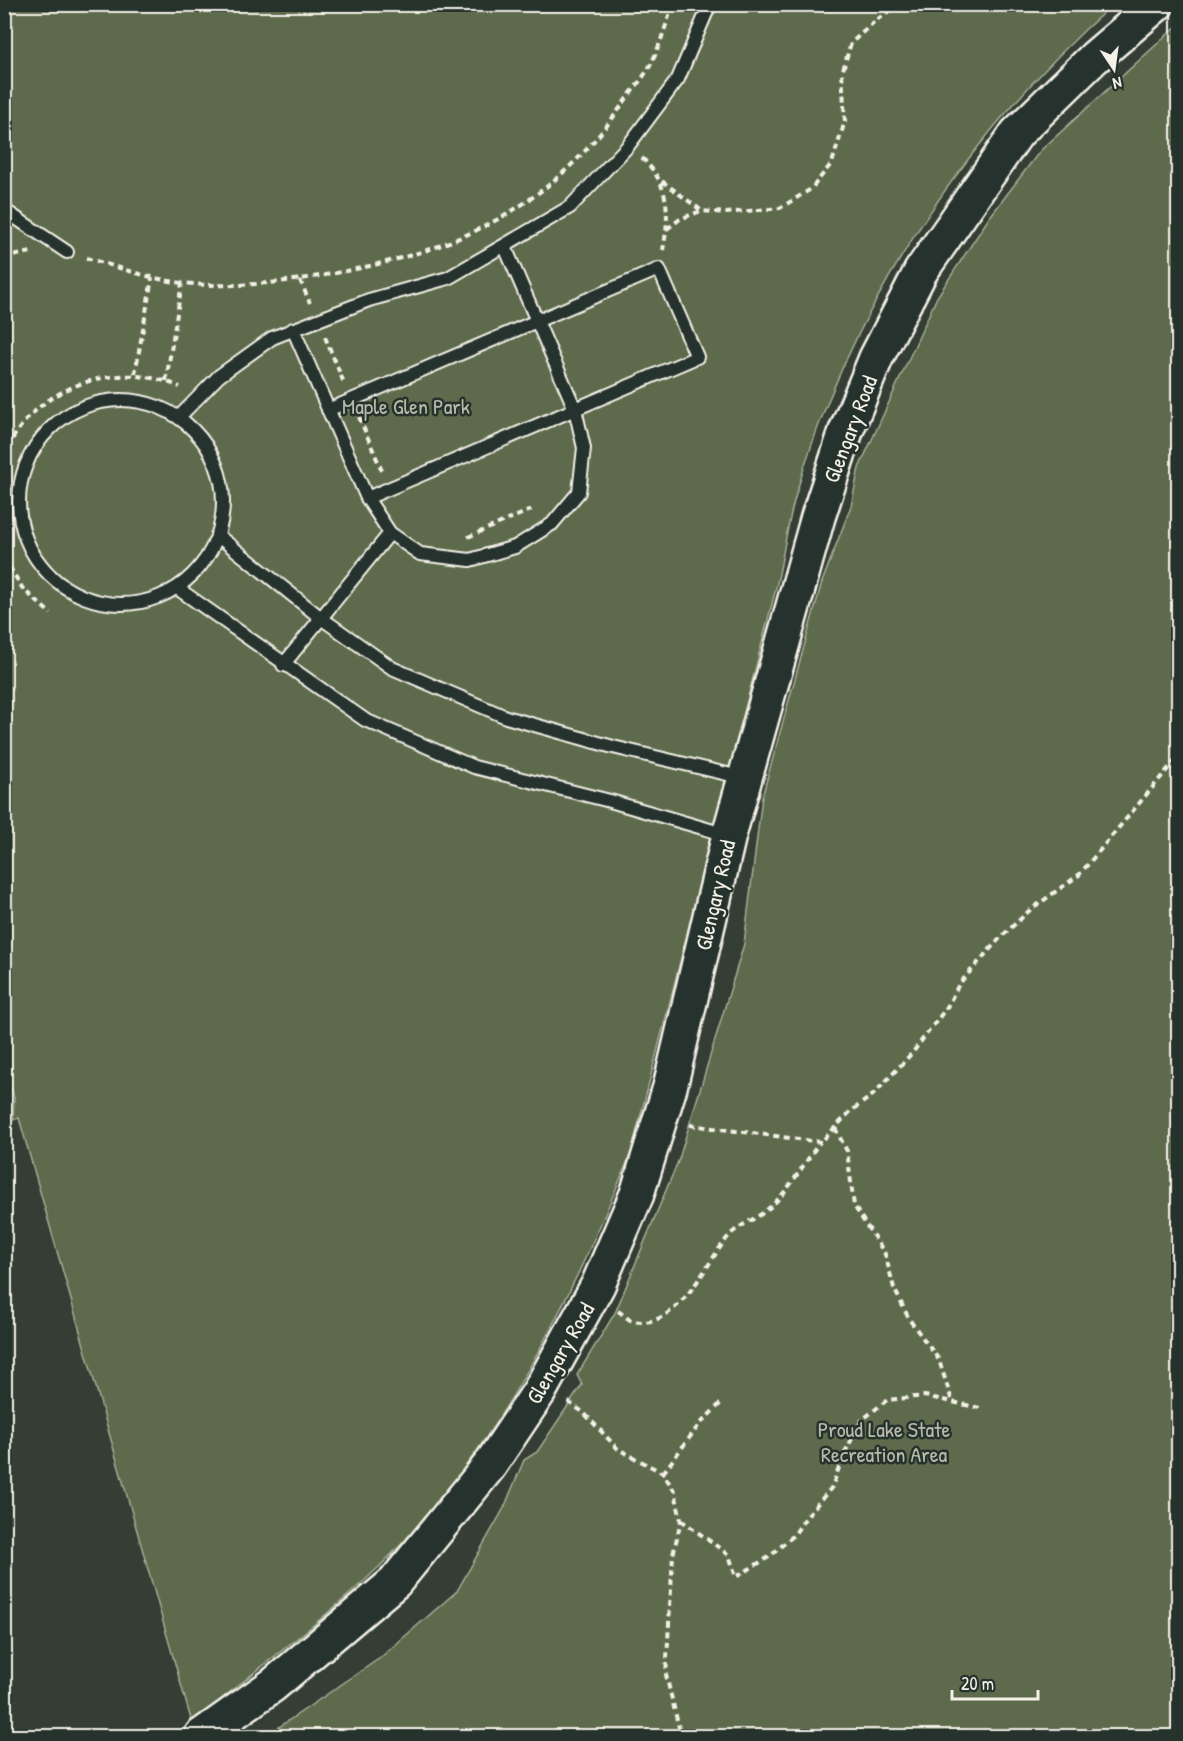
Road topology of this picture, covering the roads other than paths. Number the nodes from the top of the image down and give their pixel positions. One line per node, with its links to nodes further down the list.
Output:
1 (710, 4): 4 (lane)
2 (1157, 4): 17 (street, Glengary Road)
3 (4, 210): 5 (lane)
4 (505, 247): 6 (lane); 7 (lane)
5 (67, 252)
6 (537, 321): 8 (lane); 8 (lane); 9 (lane)
7 (293, 329): 9 (lane); 10 (lane)
8 (574, 409): 11 (lane); 12 (lane)
9 (328, 410): 11 (lane)
10 (179, 417): 13 (lane); 14 (lane)
11 (367, 498): 12 (lane)
12 (390, 533): 15 (lane)
13 (217, 535): 14 (lane); 15 (lane)
14 (177, 588): 16 (lane)
15 (321, 618): 16 (lane); 17 (lane)
16 (283, 665): 18 (lane)
17 (745, 778): 18 (street, Glengary Road)
18 (729, 836): 19 (street, Glengary Road)
19 (201, 1737)

